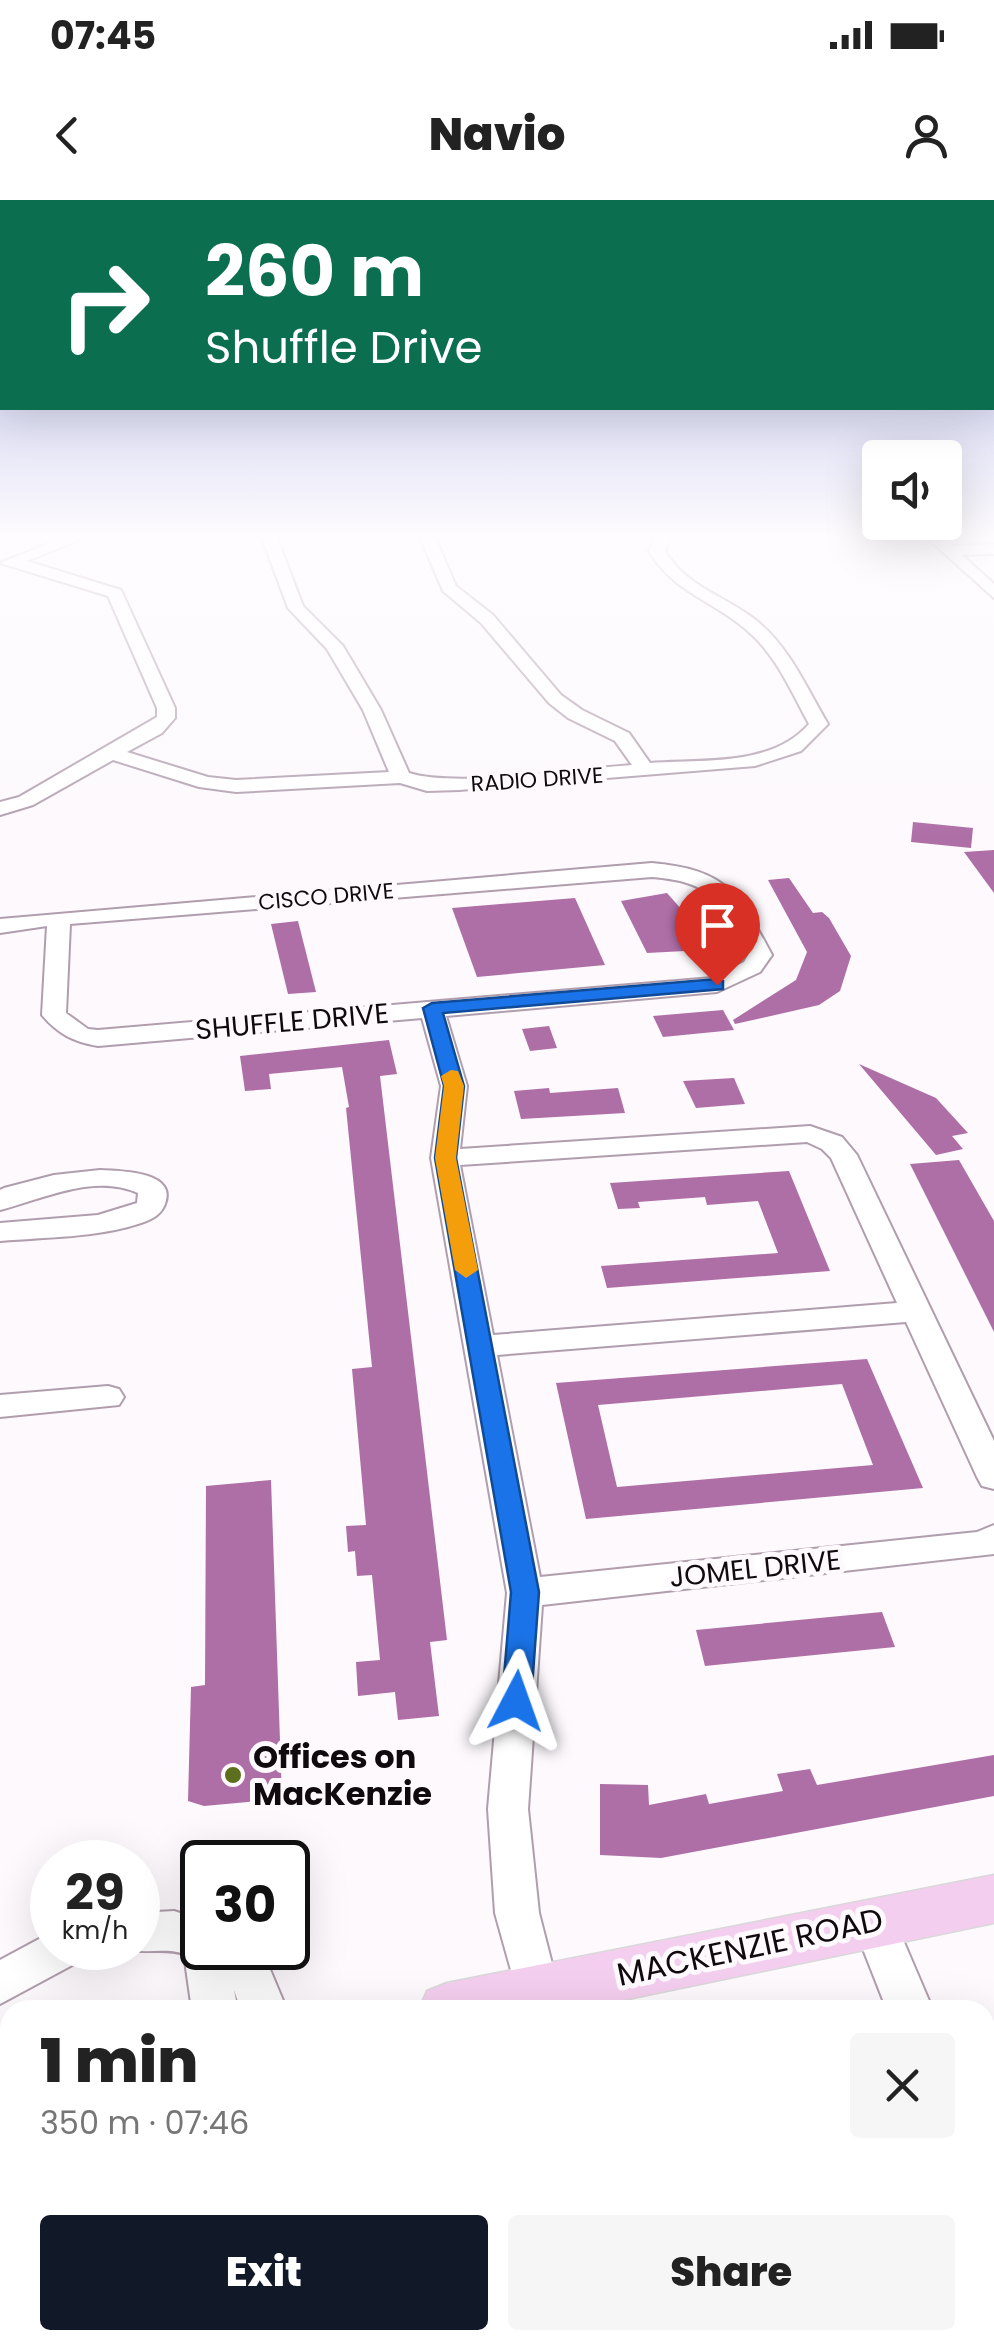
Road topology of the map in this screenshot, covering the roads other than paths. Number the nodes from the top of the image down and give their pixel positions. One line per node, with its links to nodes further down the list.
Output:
1 (136, 635): 5 (street)
2 (323, 635): 7 (street)
3 (501, 635): 6 (street)
4 (762, 635): 6 (street, RADIO DRIVE)
5 (111, 754): 7 (street, RADIO DRIVE); 8 (street)
6 (645, 770): 7 (street, RADIO DRIVE)
7 (401, 777)
8 (0, 809)
9 (59, 918): 10 (street, CISCO DRIVE); 11 (street, CISCO DRIVE); 12 (street, SHUFFLE DRIVE)
10 (0, 926)
11 (717, 985): 12 (street, SHUFFLE DRIVE)
12 (432, 1008): 13 (street)
13 (445, 1158): 16 (street); 17 (street)
14 (0, 1200): 15 (street)
15 (0, 1232)
16 (916, 1311): 17 (street); 20 (street)
17 (481, 1346): 22 (street)
18 (108, 1397): 19 (street)
19 (0, 1406)
20 (994, 1477)
21 (989, 1541): 22 (street, JOMEL DRIVE)
22 (525, 1592): 29 (street)
23 (994, 1900): 24 (main road, MACKENZIE ROAD)
24 (874, 1921): 29 (main road, MACKENZIE ROAD); 33 (street)
25 (30, 1967): 28 (street)
26 (208, 1970): 30 (street)
27 (246, 1970): 31 (street)
28 (0, 1984)
29 (537, 1991): 32 (main road, MACKENZIE ROAD)
30 (213, 2000)
31 (262, 2000)
32 (495, 2000)
33 (906, 2000)

